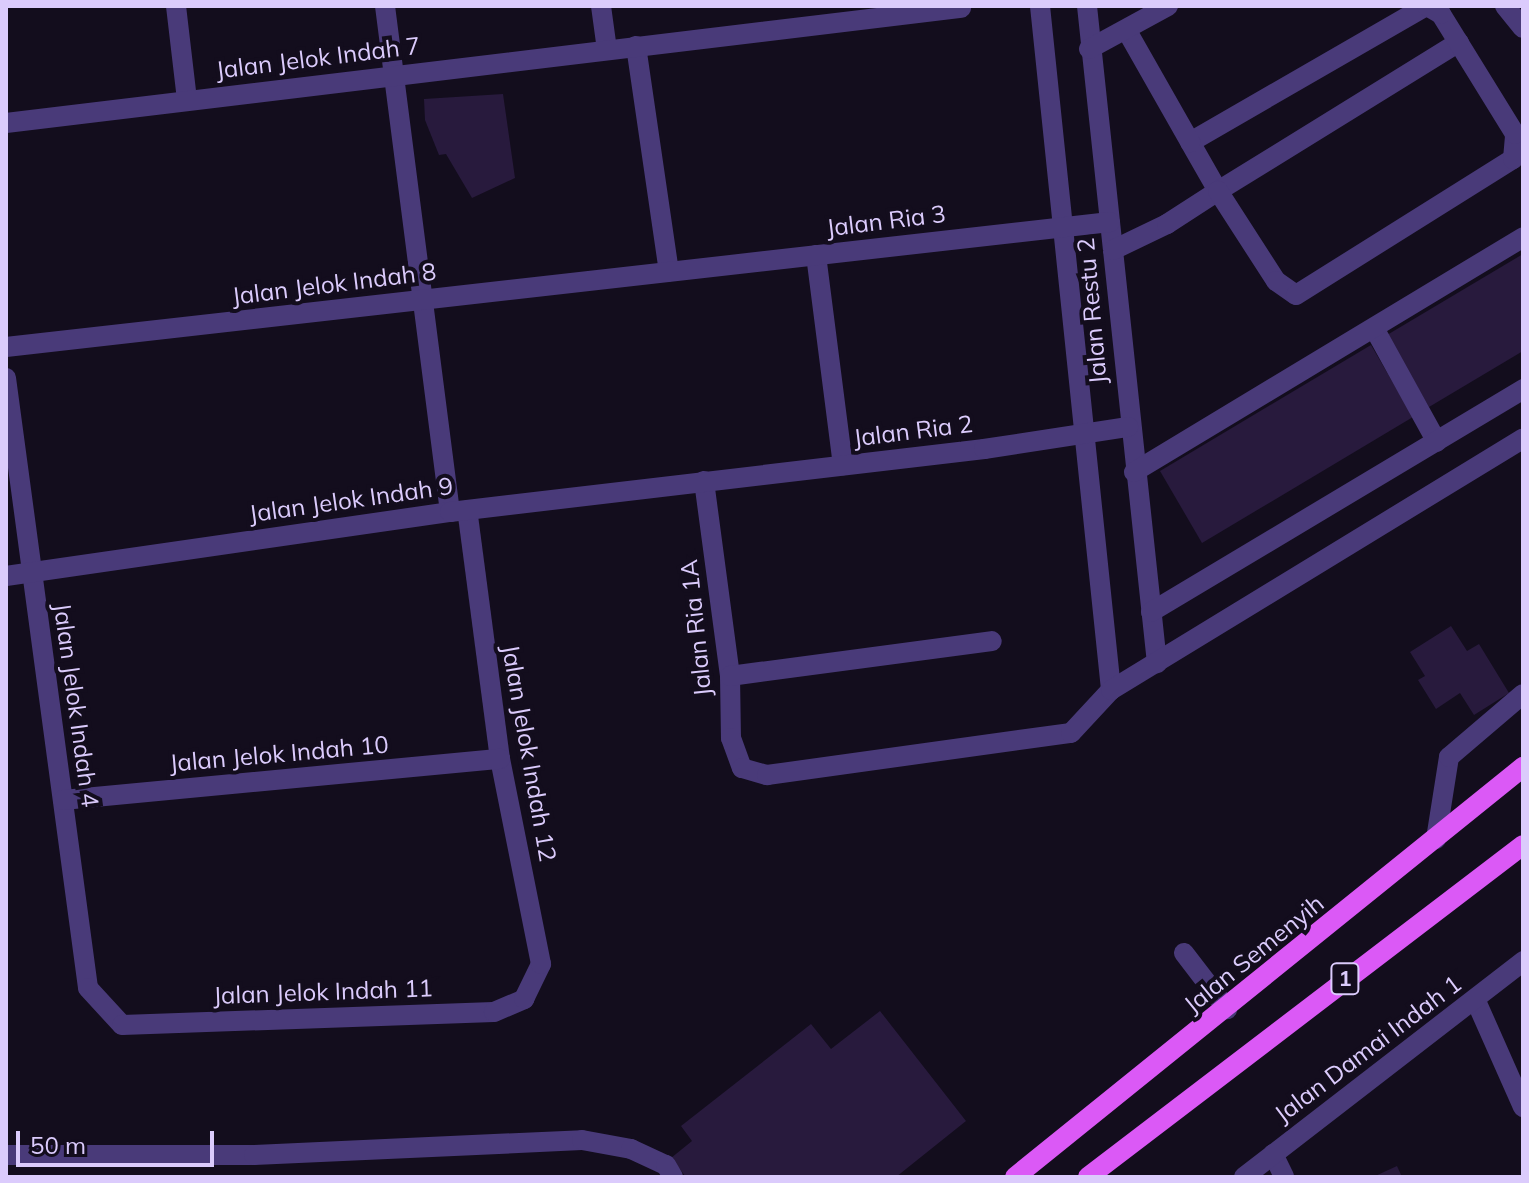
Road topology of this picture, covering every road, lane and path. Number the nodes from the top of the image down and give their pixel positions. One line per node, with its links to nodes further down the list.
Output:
1 (176, 6): 17 (street)
2 (385, 6): 16 (street, Jalan Jelok Indah 12)
3 (601, 6): 15 (street)
4 (1040, 6): 22 (street)
5 (1087, 6): 14 (street, Jalan Restu 2)
6 (1168, 6): 11 (street)
7 (1426, 6): 12 (street); 19 (street)
8 (1505, 6): 10 (street)
9 (961, 8): 13 (street, Jalan Jelok Indah 7)
10 (1523, 28)
11 (1127, 31): 14 (street); 19 (street)
12 (1459, 42): 20 (street); 20 (street)
13 (636, 46): 15 (street, Jalan Jelok Indah 7); 26 (street)
14 (1089, 49): 21 (street, Jalan Restu 2)
15 (607, 50): 16 (street, Jalan Jelok Indah 7)
16 (395, 74): 17 (street, Jalan Jelok Indah 7); 27 (street, Jalan Jelok Indah 12)
17 (187, 100): 18 (street, Jalan Jelok Indah 7)
18 (6, 123)
19 (1190, 142): 20 (street)
20 (1218, 191): 24 (street)
21 (1110, 222): 22 (street, Jalan Ria 3); 24 (street, Jalan Restu 2)
22 (1064, 227): 25 (street, Jalan Ria 3); 33 (street)
23 (1523, 237): 28 (street)
24 (1113, 250): 32 (street, Jalan Restu 2)
25 (816, 255): 26 (street, Jalan Ria 3); 36 (street)
26 (669, 272): 27 (street, Jalan Jelok Indah 8)
27 (423, 300): 29 (street, Jalan Jelok Indah 8); 39 (street, Jalan Jelok Indah 12)
28 (1374, 328): 35 (street); 37 (street)
29 (6, 347)
30 (6, 378): 40 (street, Jalan Jelok Indah 4)
31 (1523, 389): 35 (street)
32 (1128, 427): 33 (street, Jalan Ria 2); 37 (street, Jalan Restu 2)
33 (1085, 433): 36 (street, Jalan Ria 2); 46 (street)
34 (1523, 439): 44 (street)
35 (1437, 442): 42 (street)
36 (843, 465): 38 (street, Jalan Ria 2)
37 (1134, 472): 42 (street, Jalan Restu 2)
38 (704, 481): 39 (street, Jalan Jelok Indah 9); 45 (street, Jalan Ria 1A)
39 (458, 511): 40 (street, Jalan Jelok Indah 9); 48 (street, Jalan Jelok Indah 12)
40 (32, 572): 41 (street, Jalan Jelok Indah 9); 50 (street, Jalan Jelok Indah 4)
41 (6, 576)
42 (1151, 612): 44 (street, Jalan Restu 2)
43 (992, 641): 45 (street)
44 (1157, 663): 46 (street)
45 (730, 676): 46 (street, Jalan Ria 1A)
46 (1111, 690)
47 (1523, 694): 51 (street)
48 (500, 759): 50 (street, Jalan Jelok Indah 10); 55 (street, Jalan Jelok Indah 12)
49 (1523, 767): 51 (main road, Jalan Semenyih / 1)
50 (63, 800): 58 (street, Jalan Jelok Indah 4)
51 (1436, 839): 57 (main road, Jalan Semenyih / 1)
52 (1523, 845): 64 (main road, 1)
53 (1184, 953): 57 (street)
54 (1523, 961): 56 (street, Jalan Damai Indah 1)
55 (524, 999): 58 (street, Jalan Jelok Indah 11)
56 (1476, 1001): 59 (street); 60 (street, Jalan Damai Indah 1)
57 (1227, 1009): 63 (main road, Jalan Semenyih / 1)
58 (122, 1025)
59 (1523, 1107)
60 (1273, 1154): 65 (street, Jalan Damai Indah 1); 66 (street)
61 (6, 1155): 62 (street)
62 (673, 1177)
63 (1015, 1177)
64 (1088, 1177)
65 (1244, 1177)
66 (1284, 1177)

